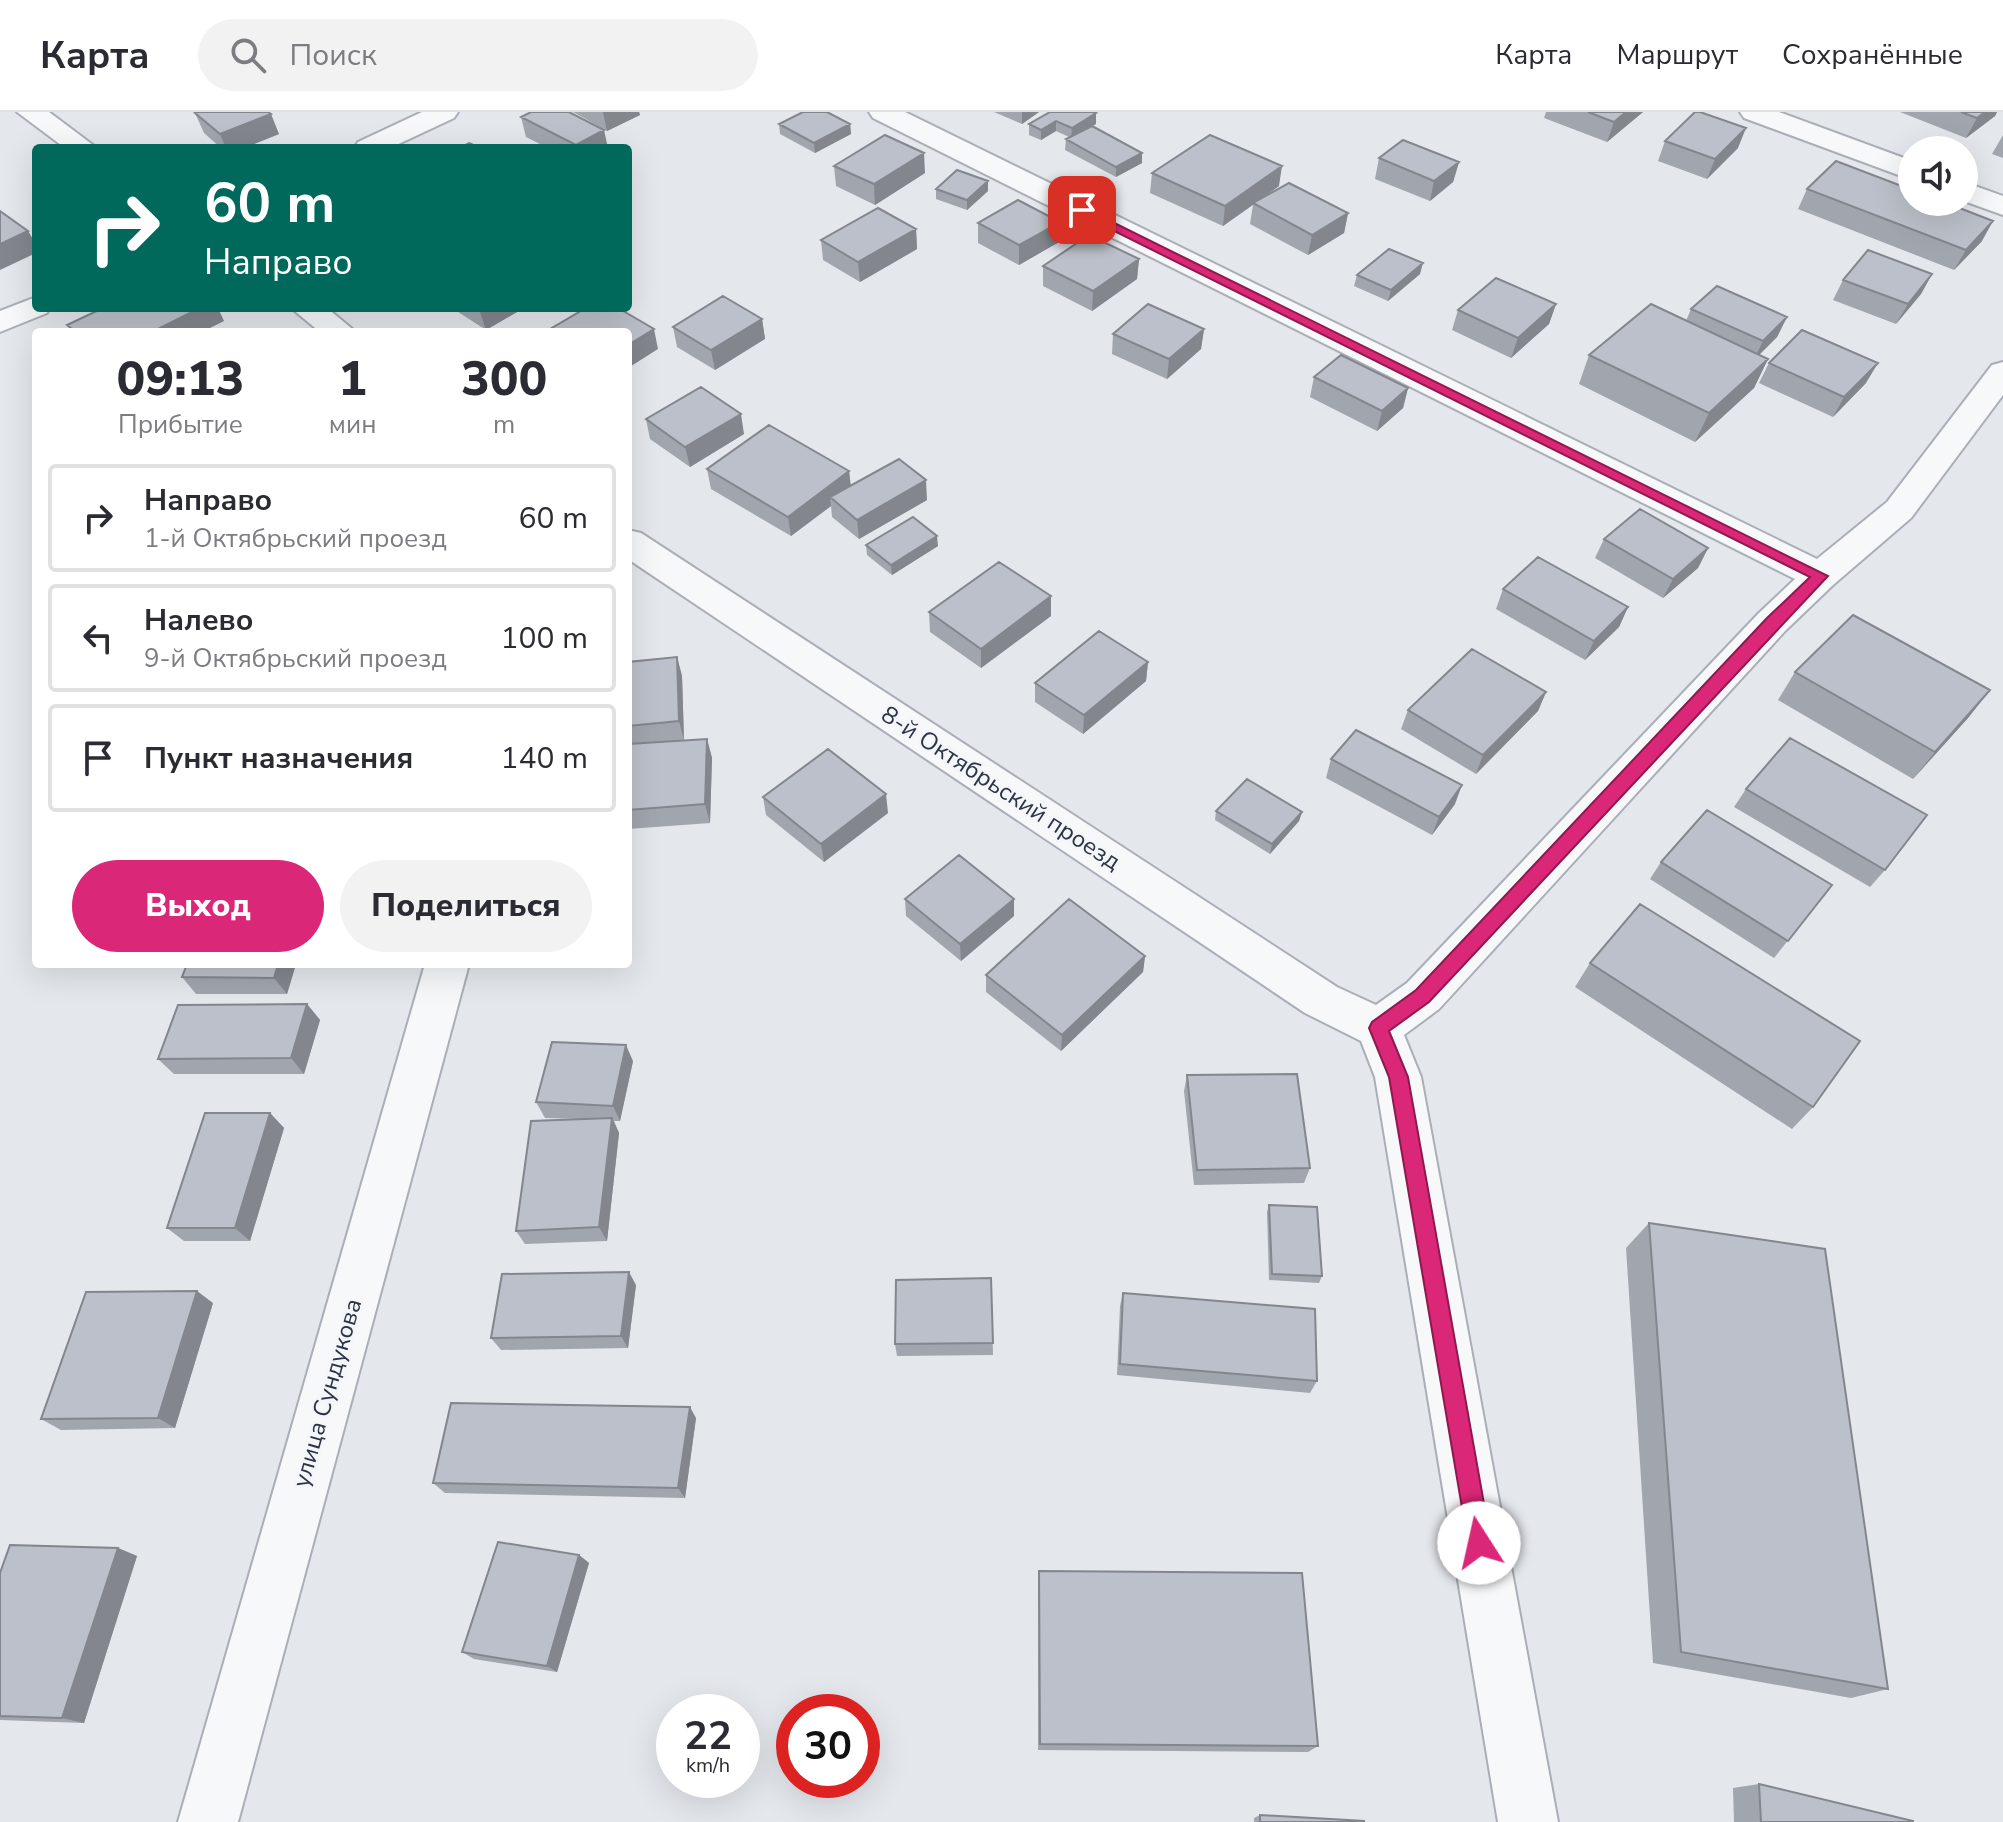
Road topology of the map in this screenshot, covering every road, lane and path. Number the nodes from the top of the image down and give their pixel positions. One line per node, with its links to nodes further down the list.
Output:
1 (31, 112): 5 (street)
2 (444, 112): 6 (street)
3 (883, 112): 16 (street)
4 (1754, 112): 7 (street)
5 (77, 144)
6 (376, 144)
7 (1898, 166)
8 (1978, 196): 9 (street)
9 (2003, 206)
10 (32, 308): 12 (street)
11 (312, 312): 13 (street)
12 (0, 323)
13 (334, 328)
14 (2003, 372): 16 (street)
15 (632, 545): 18 (street, 8-й Октябрьский проезд)
16 (1820, 576): 18 (street)
17 (446, 968): 19 (street, улица Сундукова)
18 (1379, 1028): 20 (street)
19 (208, 1822)
20 (1528, 1822)

